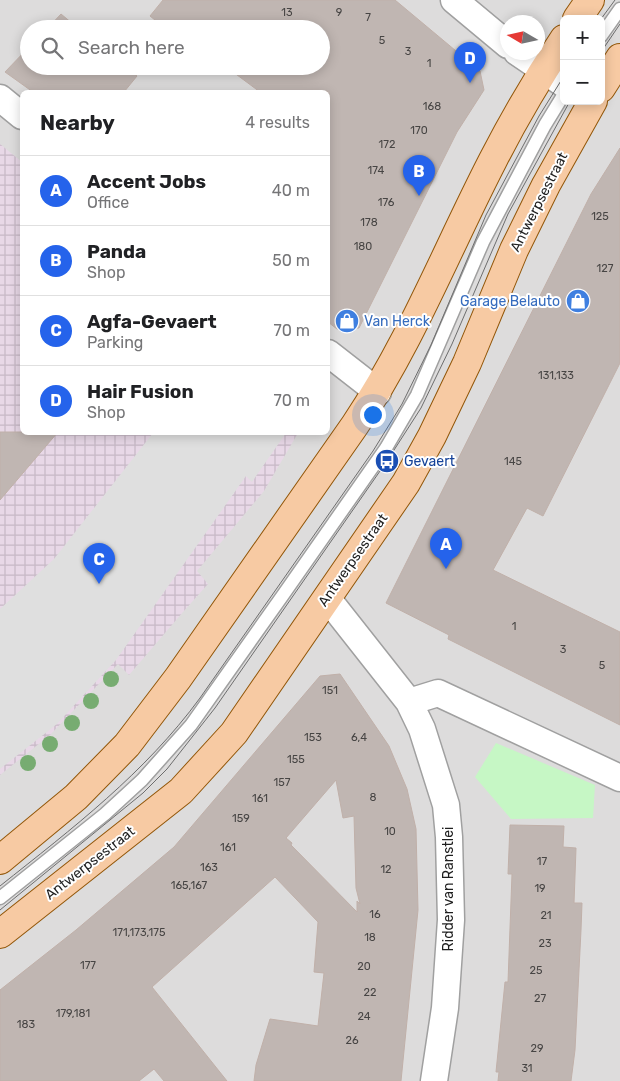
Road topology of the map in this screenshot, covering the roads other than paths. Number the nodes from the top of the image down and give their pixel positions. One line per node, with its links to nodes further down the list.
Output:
1 (454, 0): 6 (street)
2 (590, 0): 4 (main road)
3 (620, 9): 5 (lane)
4 (580, 15)
5 (605, 30)
6 (500, 38)
7 (560, 53): 10 (main road)
8 (620, 58): 11 (main road, Antwerpsestraat)
9 (529, 60): 10 (street)
10 (553, 77): 17 (main road)
11 (605, 81)
12 (0, 98): 15 (street)
13 (560, 100): 22 (lane)
14 (590, 105): 18 (main road, Antwerpsestraat)
15 (20, 114)
16 (330, 355): 17 (street)
17 (378, 392): 21 (main road)
18 (327, 598): 19 (street, Ridder van Ranstlei); 23 (main road, Antwerpsestraat)
19 (409, 702): 20 (street); 24 (street, Ridder van Ranstlei)
20 (620, 778)
21 (0, 860)
22 (0, 898)
23 (0, 934)
24 (434, 1081)

